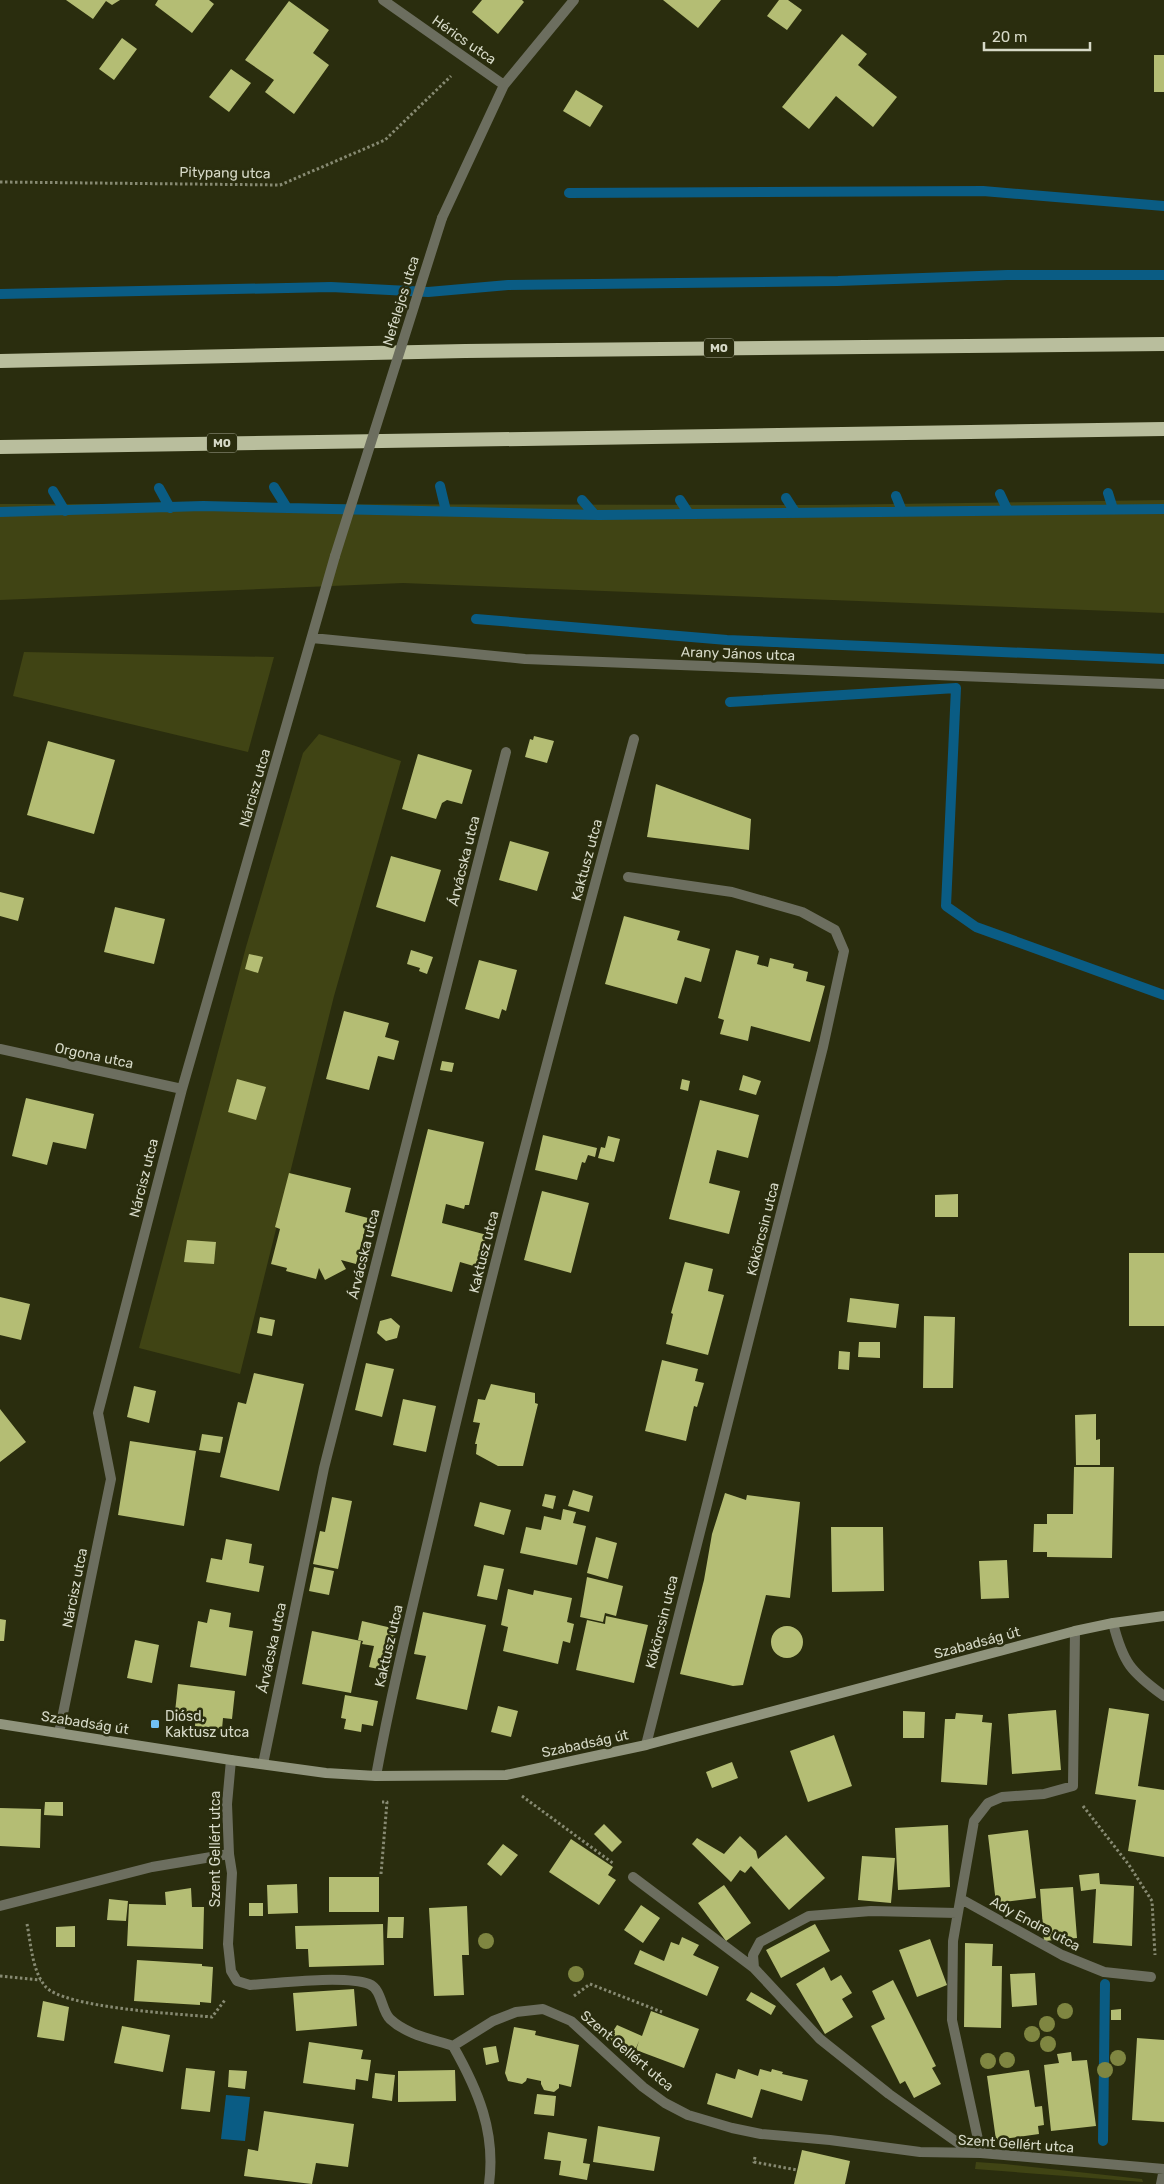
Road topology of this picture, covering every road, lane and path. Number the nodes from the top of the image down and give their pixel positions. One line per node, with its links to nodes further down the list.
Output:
1 (383, 0): 3 (street, Hérics utca)
2 (574, 0): 4 (street, Nefelejcs utca)
3 (468, 59): 4 (street, Hérics utca); 5 (path, Pitypang utca)
4 (504, 85): 10 (street, Nefelejcs utca, bridge)
5 (0, 182)
6 (1164, 344): 7 (highway, M0)
7 (0, 361)
8 (1164, 429): 9 (highway, M0)
9 (0, 447)
10 (312, 638): 11 (street, Arany János utca); 16 (street, Nárcisz utca)
11 (1164, 684)
12 (634, 739): 27 (street, Kaktusz utca)
13 (506, 752): 25 (street, Árvácska utca)
14 (628, 877): 23 (street, Kökörcsin utca)
15 (0, 1049): 16 (street, Orgona utca)
16 (182, 1089): 22 (street, Nárcisz utca)
17 (1164, 1616): 18 (main road, Szabadság út)
18 (1113, 1623): 19 (main road, Szabadság út); 20 (street)
19 (1075, 1631): 23 (main road, Szabadság út); 28 (street)
20 (1164, 1696)
21 (0, 1724): 22 (main road, Szabadság út)
22 (59, 1733): 24 (main road, Szabadság út)
23 (646, 1745): 26 (main road, Szabadság út)
24 (230, 1760): 25 (main road, Szabadság út); 30 (street, Szent Gellért utca)
25 (263, 1764): 27 (main road, Szabadság út)
26 (506, 1775): 27 (main road, Szabadság út); 32 (path)
27 (376, 1776)
28 (1069, 1789): 34 (street); 39 (path)
29 (387, 1802): 31 (path)
30 (229, 1854): 33 (street); 41 (street, Szent Gellért utca)
31 (381, 1874)
32 (633, 1877): 37 (street)
33 (23, 1899): 35 (street); 40 (path)
34 (961, 1899): 36 (street); 39 (street, Ady Endre utca)
35 (0, 1906)
36 (957, 1913): 37 (street); 46 (street)
37 (754, 1968): 46 (street)
38 (0, 1976): 40 (path)
39 (1151, 1977)
40 (42, 1980): 41 (path)
41 (238, 1981): 44 (street)
42 (568, 2002): 43 (path)
43 (662, 2012)
44 (453, 2046): 46 (street, Szent Gellért utca); 49 (street)
45 (756, 2148): 48 (path)
46 (976, 2152): 47 (street, Szent Gellért utca)
47 (1164, 2169): 50 (street)
48 (797, 2170)
49 (489, 2184)
50 (1161, 2184)

